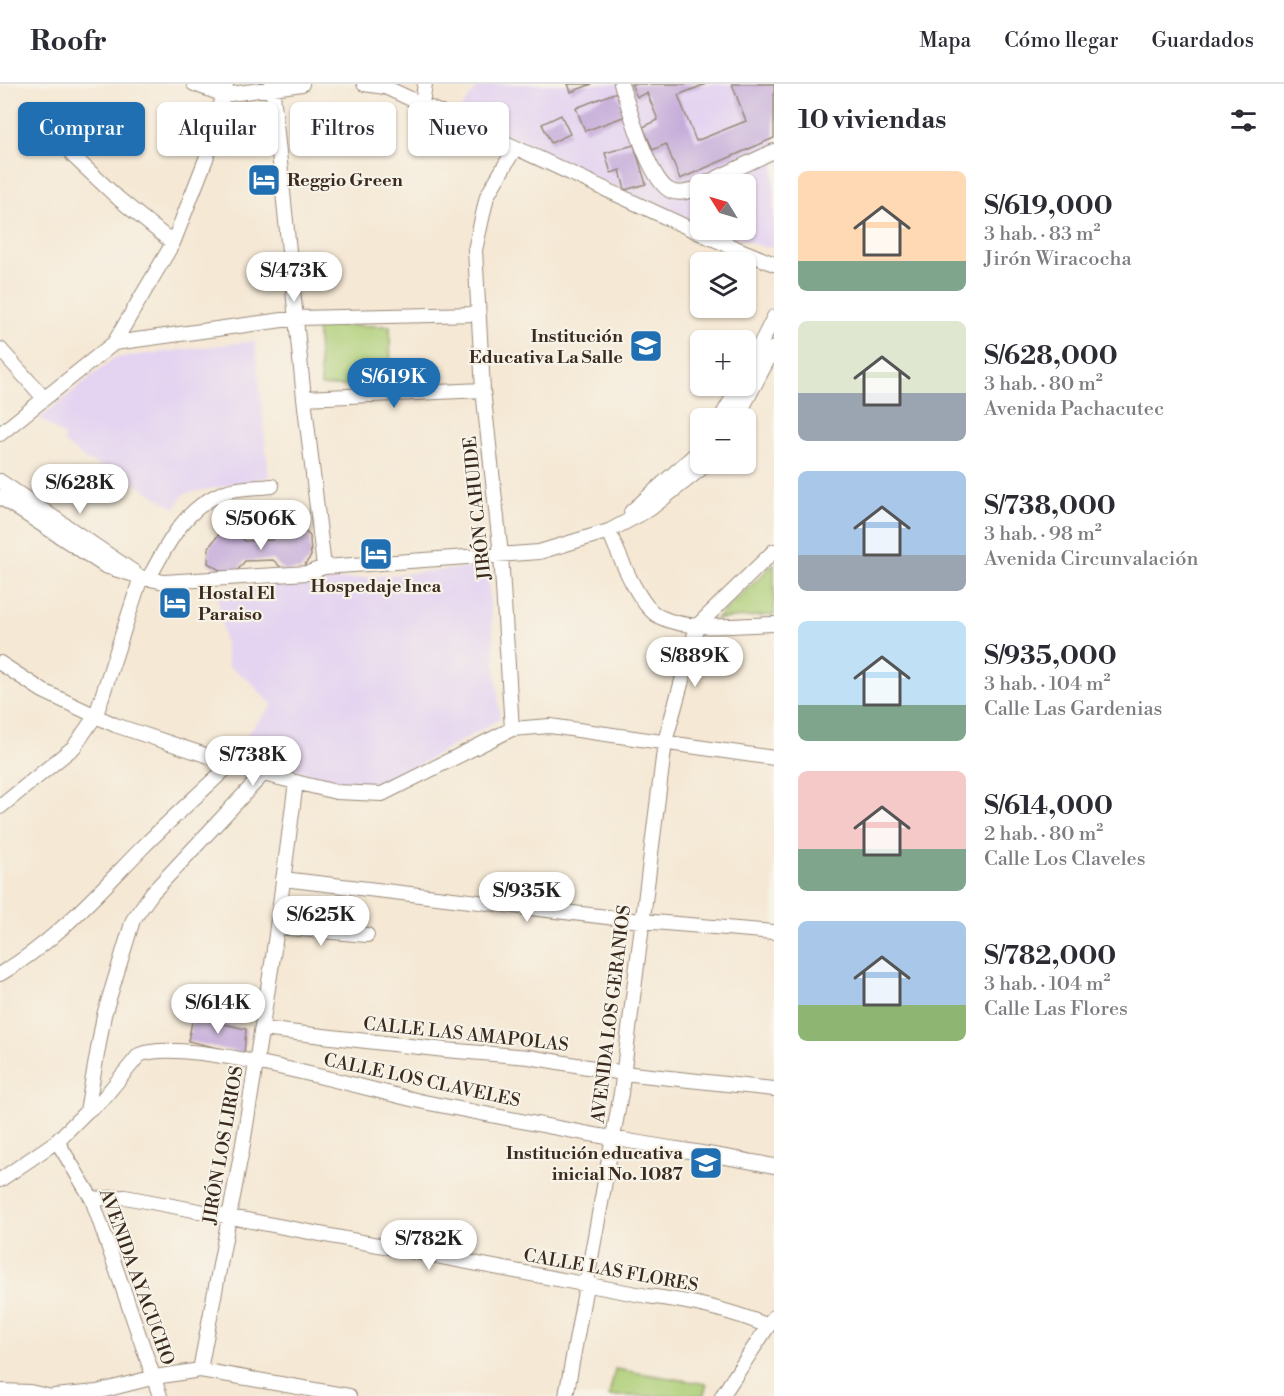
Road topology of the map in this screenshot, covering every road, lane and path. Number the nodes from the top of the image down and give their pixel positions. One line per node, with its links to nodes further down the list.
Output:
1 (194, 84): 7 (street)
2 (302, 84): 6 (street)
3 (364, 84): 8 (street)
4 (425, 84): 9 (street)
5 (621, 84): 15 (street)
6 (272, 87): 7 (street); 20 (street)
7 (225, 89): 16 (street)
8 (418, 102)
9 (422, 102)
10 (509, 145): 11 (street)
11 (515, 148): 17 (street); 18 (street, JIRÓN CAHUIDE)
12 (774, 151): 14 (street)
13 (74, 156): 16 (street)
14 (725, 174)
15 (690, 189)
16 (173, 243): 21 (street)
17 (774, 264)
18 (478, 314): 20 (street); 25 (street, JIRÓN CAHUIDE)
19 (774, 317): 24 (street)
20 (297, 318): 21 (street); 27 (street)
21 (114, 343): 26 (street)
22 (774, 348): 28 (street)
23 (0, 349): 26 (street)
24 (756, 353)
25 (483, 390): 27 (street); 37 (street, JIRÓN CAHUIDE)
26 (43, 397): 29 (street)
27 (304, 398): 38 (street)
28 (742, 408)
29 (0, 434)
30 (690, 459): 35 (street)
31 (694, 474): 35 (street)
32 (0, 481): 39 (street)
33 (272, 486): 39 (street)
34 (0, 497): 39 (street)
35 (609, 531): 37 (street); 41 (street)
36 (774, 551): 41 (street)
37 (501, 555): 38 (street); 44 (street, JIRÓN CAHUIDE)
38 (324, 567): 39 (street)
39 (145, 578): 43 (street)
40 (774, 624): 41 (street)
41 (697, 626): 45 (street, AVENIDA LOS GERANIOS)
42 (0, 663): 43 (street)
43 (96, 715): 47 (street); 50 (street)
44 (512, 729): 45 (street); 49 (street)
45 (665, 742): 46 (street); 52 (street, AVENIDA LOS GERANIOS)
46 (774, 758)
47 (232, 763): 48 (street); 56 (street)
48 (263, 774): 49 (street); 61 (street)
49 (296, 782): 51 (street, JIRÓN LOS LIRIOS)
50 (0, 807)
51 (283, 879): 52 (street); 53 (street, JIRÓN LOS LIRIOS)
52 (641, 921): 54 (street); 59 (street, AVENIDA LOS GERANIOS)
53 (277, 927): 55 (street); 57 (street, JIRÓN LOS LIRIOS)
54 (774, 932)
55 (367, 935)
56 (0, 974)
57 (261, 1029): 58 (street, JIRÓN LOS LIRIOS); 59 (street, CALLE LAS AMAPOLAS)
58 (256, 1063): 61 (street, CALLE LOS CLAVELES); 62 (street, CALLE LOS CLAVELES); 67 (street, JIRÓN LOS LIRIOS)
59 (623, 1072): 60 (street, CALLE LAS AMAPOLAS); 62 (street, AVENIDA LOS GERANIOS)
60 (774, 1089)
61 (87, 1111): 63 (street, CALLE LOS CLAVELES)
62 (613, 1138): 64 (street, CALLE LOS CLAVELES); 68 (street, AVENIDA LOS GERANIOS)
63 (57, 1141): 65 (street, CALLE LOS CLAVELES); 66 (street, AVENIDA AYACUCHO)
64 (774, 1166)
65 (0, 1180)
66 (92, 1199): 67 (street, CALLE LAS FLORES); 71 (street, AVENIDA AYACUCHO)
67 (228, 1218): 68 (street, CALLE LAS FLORES); 70 (street, JIRÓN LOS LIRIOS)
68 (586, 1283): 69 (street, CALLE LAS FLORES); 78 (street, AVENIDA LOS GERANIOS)
69 (771, 1321): 79 (street)
70 (200, 1370): 71 (street); 77 (street)
71 (155, 1377): 73 (street); 76 (street, AVENIDA AYACUCHO)
72 (0, 1391): 74 (street)
73 (97, 1394): 75 (street)
74 (48, 1396)
75 (54, 1396)
76 (160, 1396)
77 (349, 1396)
78 (566, 1396)
79 (722, 1396)

